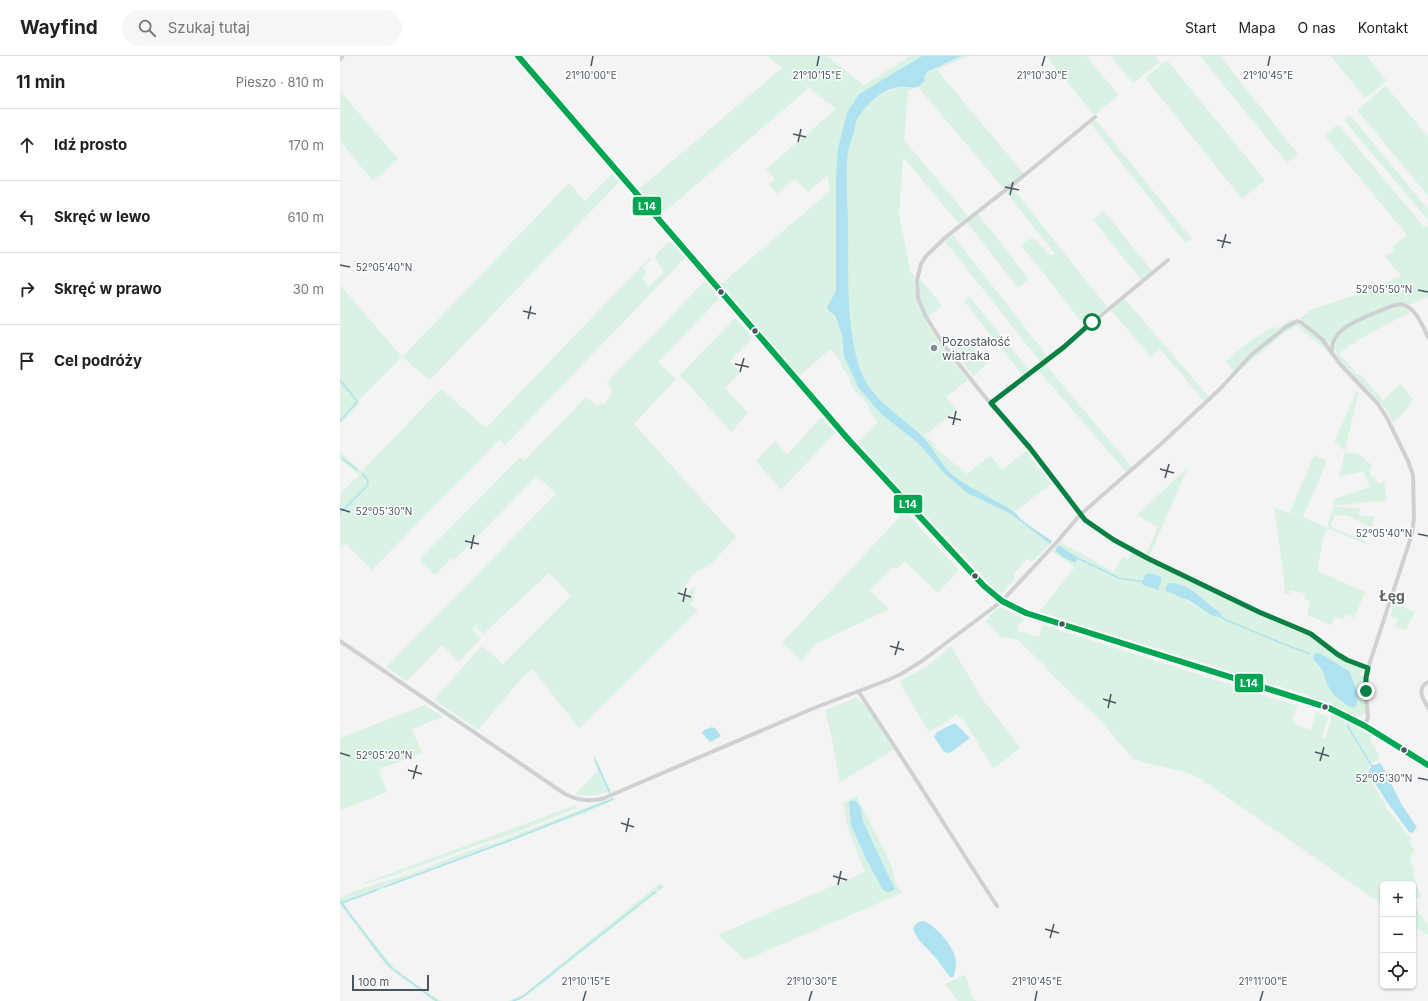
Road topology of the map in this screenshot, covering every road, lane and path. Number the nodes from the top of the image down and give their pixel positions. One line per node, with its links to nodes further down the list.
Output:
1 (342, 56): 3 (street)
2 (518, 56): 10 (street)
3 (340, 59)
4 (1095, 117): 8 (street)
5 (1168, 260): 8 (street)
6 (1428, 337): 7 (street)
7 (1333, 354): 9 (street); 12 (street)
8 (991, 403): 9 (street)
9 (1080, 515): 10 (street); 12 (street)
10 (1002, 602): 14 (street); 16 (street)
11 (340, 641): 14 (street)
12 (1368, 668): 16 (street)
13 (1428, 682): 15 (street)
14 (858, 691): 18 (street)
15 (1428, 708)
16 (1365, 726): 17 (street)
17 (1428, 765)
18 (997, 906)

